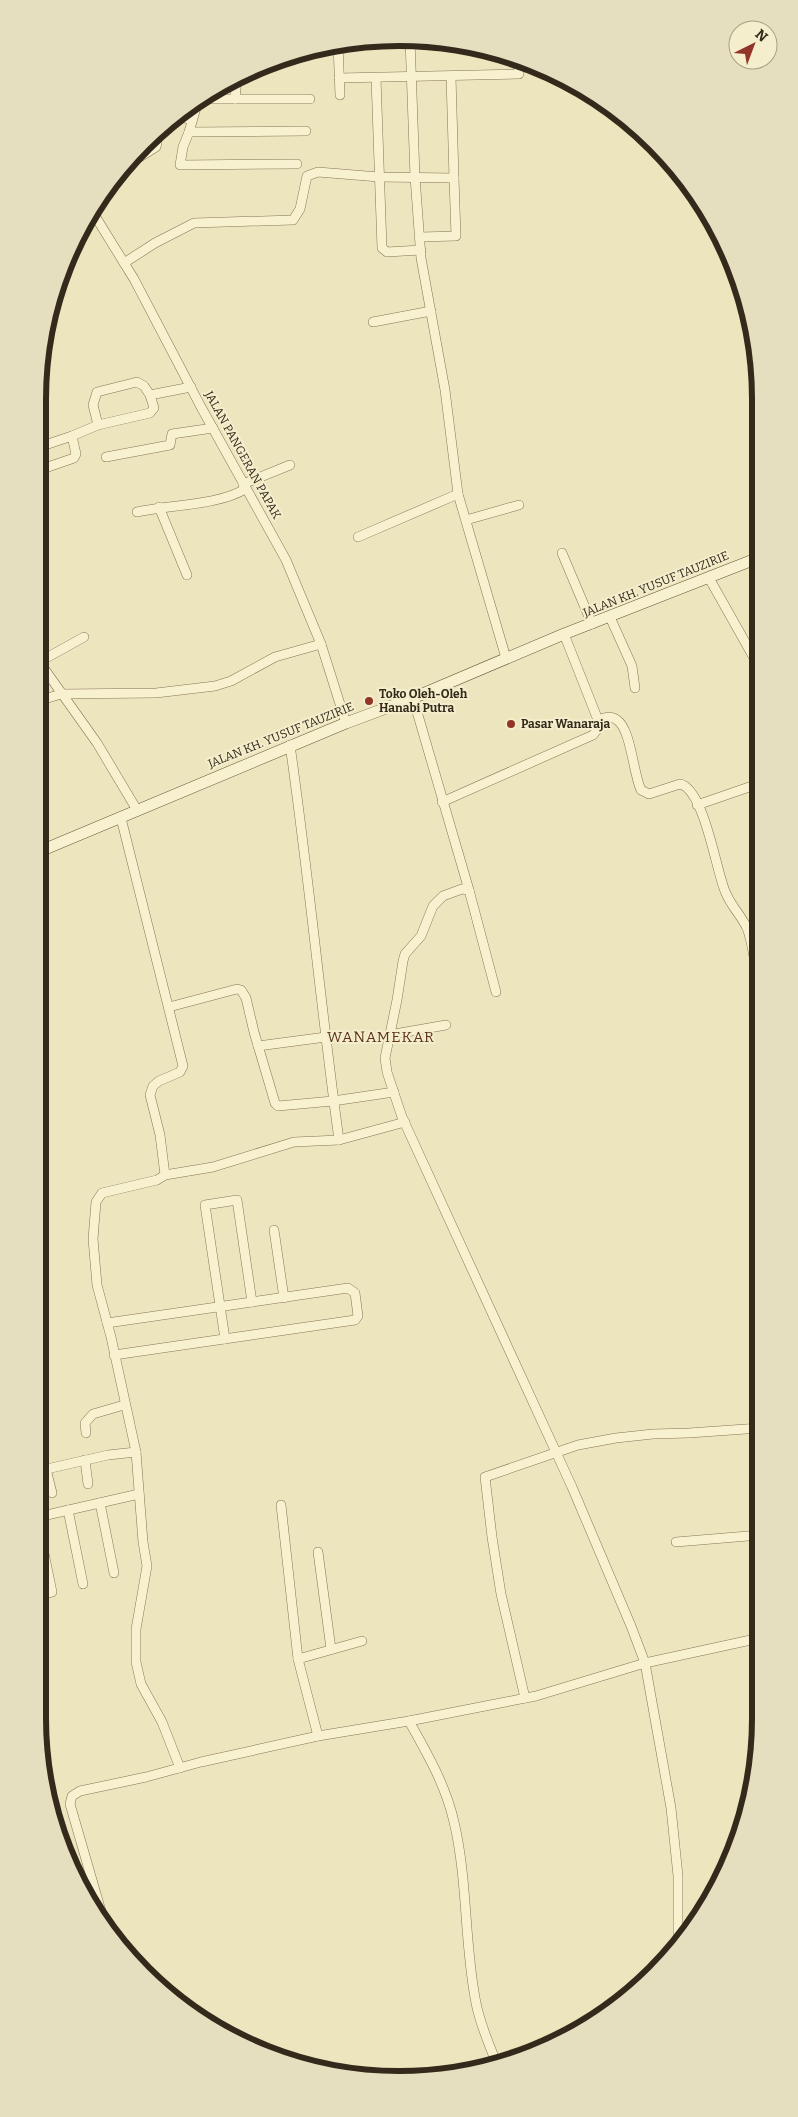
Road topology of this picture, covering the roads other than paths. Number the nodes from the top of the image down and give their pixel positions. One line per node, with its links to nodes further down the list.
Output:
1 (410, 46): 4 (street)
2 (338, 52): 6 (street)
3 (518, 67): 5 (street)
4 (412, 77): 5 (street); 7 (street); 22 (street)
5 (451, 77): 23 (street)
6 (339, 78): 7 (street); 9 (street)
7 (376, 78): 21 (street)
8 (236, 87): 10 (street)
9 (340, 95)
10 (234, 99): 11 (street); 12 (street)
11 (310, 99)
12 (214, 100)
13 (195, 111): 15 (street)
14 (185, 118): 15 (street)
15 (192, 120): 17 (street)
16 (306, 131): 17 (street)
17 (189, 132): 20 (street)
18 (157, 143): 19 (street)
19 (148, 152)
20 (297, 164)
21 (379, 177): 22 (street); 26 (street); 27 (street)
22 (415, 177): 23 (street); 25 (street)
23 (454, 178): 25 (street)
24 (97, 219): 27 (street, JALAN PANGERAN PAPAK)
25 (420, 237): 26 (street)
26 (420, 250): 28 (street)
27 (124, 263): 30 (street, JALAN PANGERAN PAPAK)
28 (431, 311): 29 (street); 40 (street)
29 (373, 322)
30 (191, 387): 31 (street); 33 (street, JALAN PANGERAN PAPAK)
31 (150, 395): 32 (street); 32 (street)
32 (98, 425): 34 (street)
33 (212, 428): 36 (street); 39 (street, JALAN PANGERAN PAPAK)
34 (72, 436): 35 (street); 38 (street)
35 (46, 445)
36 (106, 457)
37 (290, 465): 39 (street)
38 (46, 468)
39 (244, 486): 42 (street); 54 (street, JALAN PANGERAN PAPAK)
40 (458, 494): 44 (street); 45 (street)
41 (519, 505): 44 (street)
42 (159, 507): 43 (street); 48 (street)
43 (137, 512)
44 (466, 520): 57 (street)
45 (358, 537)
46 (562, 553): 51 (street)
47 (752, 560): 49 (main road, JALAN KH. YUSUF TAUZIRIE)
48 (187, 575)
49 (709, 578): 50 (main road, JALAN KH. YUSUF TAUZIRIE); 55 (street)
50 (610, 617): 51 (main road, JALAN KH. YUSUF TAUZIRIE); 59 (street)
51 (592, 624): 52 (main road, JALAN KH. YUSUF TAUZIRIE)
52 (564, 634): 57 (main road, JALAN KH. YUSUF TAUZIRIE); 63 (street)
53 (84, 637): 56 (street)
54 (321, 644): 60 (street); 64 (street, JALAN PANGERAN PAPAK)
55 (752, 654)
56 (46, 657)
57 (506, 658): 61 (main road, JALAN KH. YUSUF TAUZIRIE)
58 (46, 672): 60 (street)
59 (635, 688)
60 (61, 694): 62 (street); 69 (street)
61 (413, 698): 64 (main road, JALAN KH. YUSUF TAUZIRIE); 67 (street)
62 (46, 699)
63 (598, 720): 67 (street); 68 (street)
64 (346, 722): 65 (main road, JALAN KH. YUSUF TAUZIRIE)
65 (290, 745): 69 (main road, JALAN KH. YUSUF TAUZIRIE); 78 (street)
66 (752, 786): 68 (street)
67 (442, 802): 72 (street)
68 (697, 805): 73 (street)
69 (137, 810): 70 (main road, JALAN KH. YUSUF TAUZIRIE)
70 (121, 818): 71 (main road, JALAN KH. YUSUF TAUZIRIE); 75 (street)
71 (46, 849)
72 (469, 890): 74 (street); 77 (street)
73 (752, 951)
74 (496, 992)
75 (169, 1007): 79 (street); 84 (street)
76 (446, 1025): 77 (street)
77 (389, 1035): 80 (street)
78 (326, 1037): 79 (street); 81 (street)
79 (258, 1046): 81 (street)
80 (394, 1092): 81 (street); 82 (street)
81 (333, 1101): 83 (street)
82 (405, 1122): 83 (street); 96 (street)
83 (339, 1140): 84 (street)
84 (165, 1175): 89 (street)
85 (274, 1230): 86 (street)
86 (284, 1298): 87 (street); 90 (street)
87 (252, 1302): 88 (street); 88 (street)
88 (220, 1307): 89 (street); 90 (street)
89 (107, 1323): 91 (street)
90 (225, 1339): 91 (street)
91 (114, 1355): 92 (street)
92 (124, 1405): 94 (street); 95 (street)
93 (752, 1429): 96 (street)
94 (86, 1433)
95 (136, 1452): 97 (street); 102 (street)
96 (556, 1454): 118 (street); 119 (street)
97 (85, 1460): 98 (street); 100 (street)
98 (46, 1469)
99 (46, 1479): 101 (street)
100 (88, 1484)
101 (52, 1493)
102 (139, 1494): 103 (street); 122 (street)
103 (100, 1503): 105 (street); 111 (street)
104 (281, 1505): 117 (street)
105 (68, 1510): 106 (street); 112 (street)
106 (46, 1515)
107 (752, 1536): 108 (street)
108 (676, 1542)
109 (318, 1552): 116 (street)
110 (46, 1563): 113 (street)
111 (114, 1573)
112 (83, 1584)
113 (46, 1593)
114 (752, 1640): 118 (street)
115 (362, 1641): 116 (street)
116 (332, 1649): 117 (street)
117 (298, 1658): 121 (street)
118 (645, 1664): 119 (street); 124 (street)
119 (525, 1698): 120 (street)
120 (409, 1721): 121 (street); 125 (street)
121 (318, 1736): 122 (street)
122 (180, 1768): 123 (street)
123 (98, 1901)
124 (678, 1934)
125 (495, 2057)

